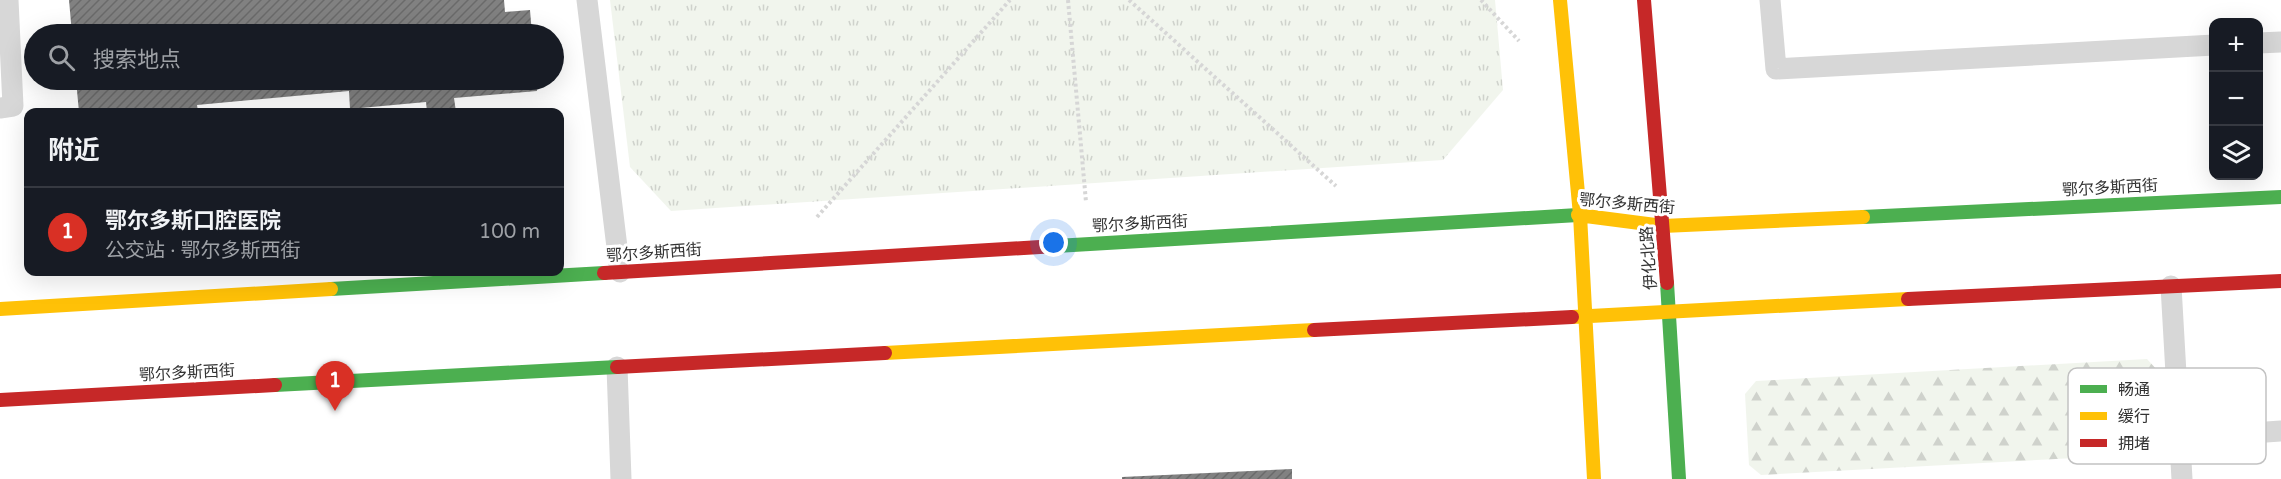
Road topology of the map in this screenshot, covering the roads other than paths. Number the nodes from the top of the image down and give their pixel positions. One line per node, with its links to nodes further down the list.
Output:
1 (8, 0): 9 (lane)
2 (587, 0): 13 (lane)
3 (1560, 0): 11 (main road)
4 (1644, 0): 12 (main road, 伊化北路)
5 (1770, 0): 8 (lane)
6 (2281, 42): 7 (lane)
7 (2263, 43)
8 (2209, 45)
9 (0, 108)
10 (2281, 196): 12 (main road, 鄂尔多斯西街)
11 (1580, 215): 12 (main road, 鄂尔多斯西街); 13 (main road, 鄂尔多斯西街); 20 (main road)
12 (1663, 226): 19 (main road, 伊化北路)
13 (620, 272): 14 (main road, 鄂尔多斯西街)
14 (564, 275)
15 (553, 276): 18 (main road, 鄂尔多斯西街)
16 (2281, 281): 17 (main road, 鄂尔多斯西街)
17 (2171, 286): 19 (main road, 鄂尔多斯西街); 22 (lane)
18 (0, 309)
19 (1668, 310): 20 (main road, 鄂尔多斯西街); 29 (main road, 伊化北路)
20 (1584, 316): 21 (main road, 鄂尔多斯西街); 28 (main road)
21 (616, 367): 23 (main road, 鄂尔多斯西街); 27 (lane)
22 (2176, 368)
23 (0, 400)
24 (2281, 431): 25 (lane)
25 (2266, 432)
26 (2181, 464): 30 (lane)
27 (621, 479)
28 (1594, 479)
29 (1679, 479)
30 (2182, 479)

